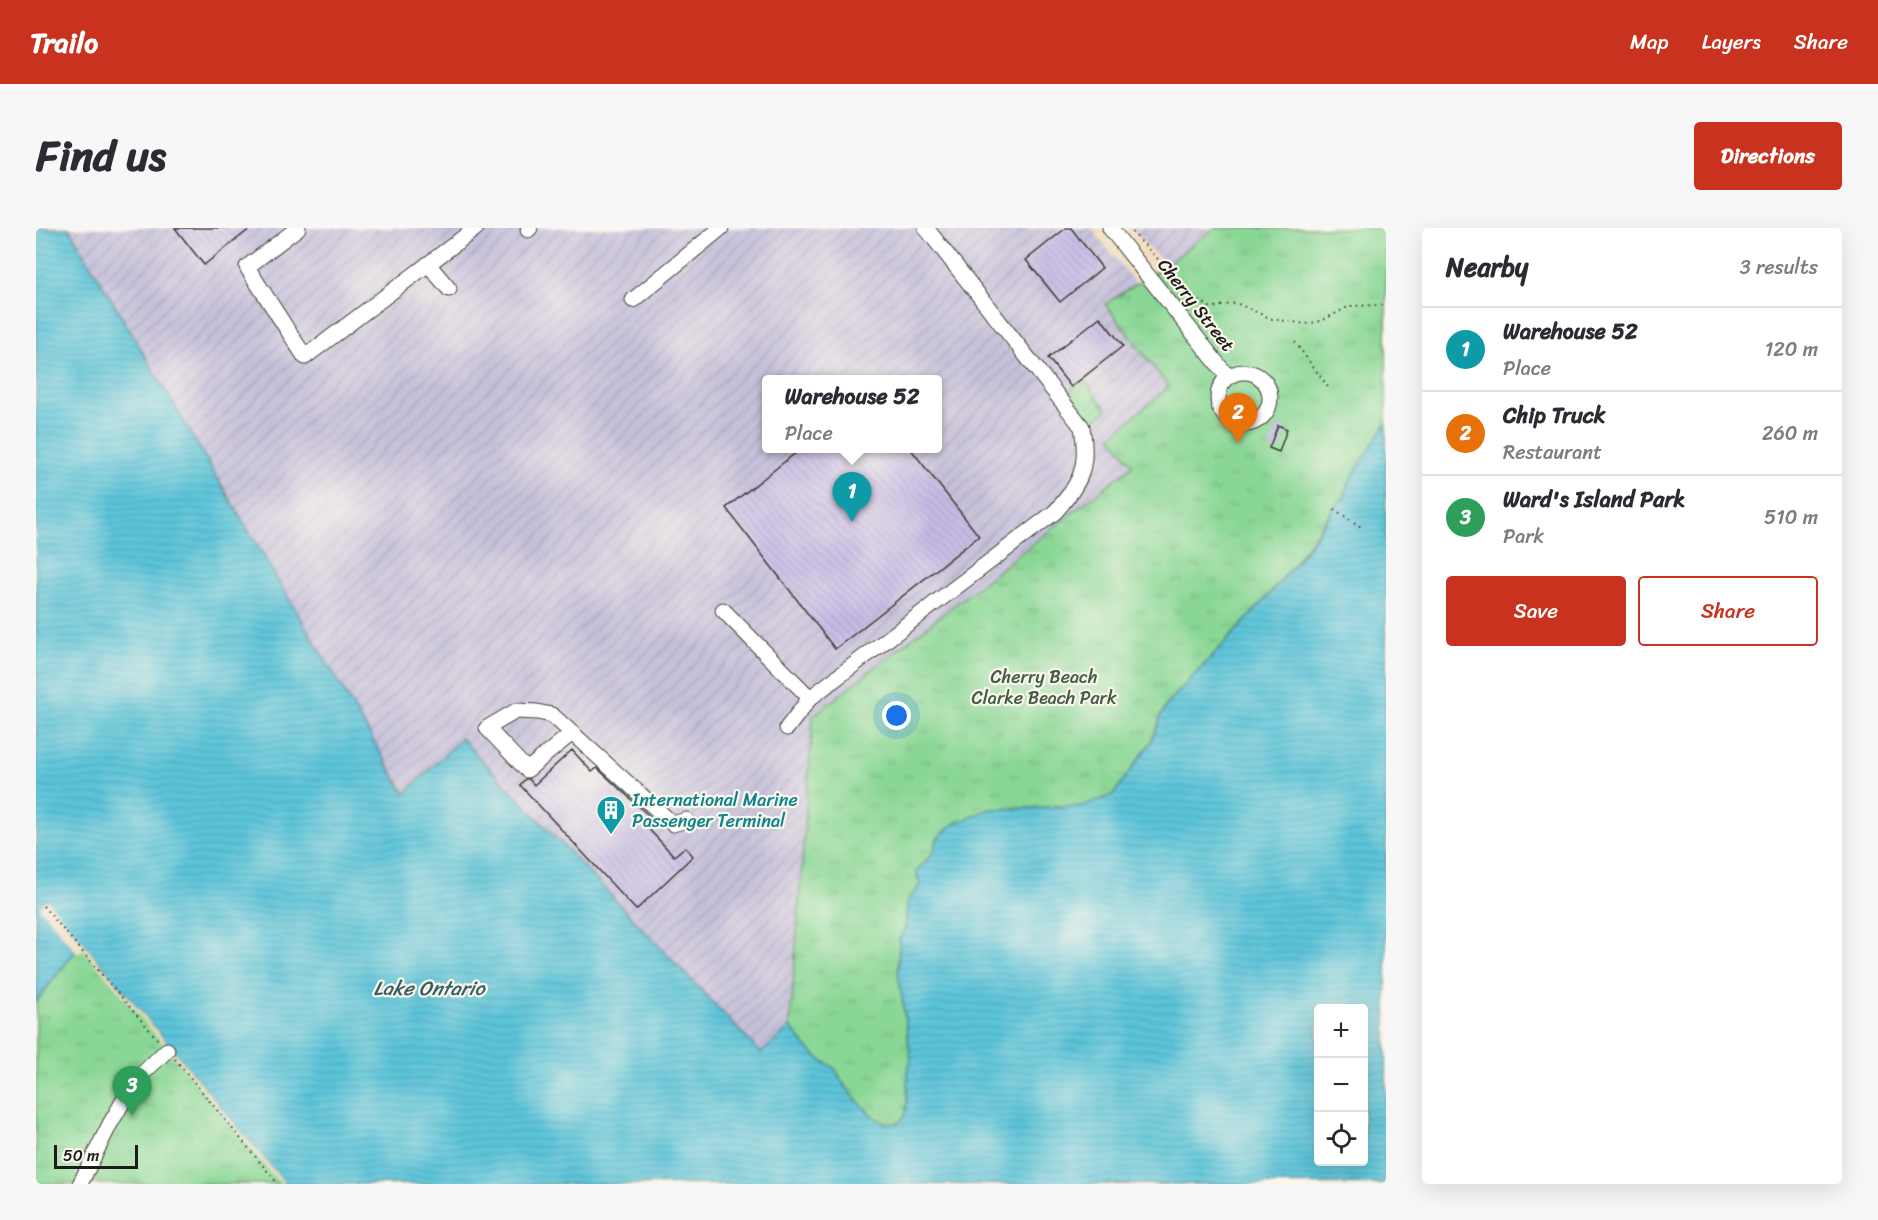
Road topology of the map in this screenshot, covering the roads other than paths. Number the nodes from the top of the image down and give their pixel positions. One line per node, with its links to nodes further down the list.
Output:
1 (298, 228): 6 (street)
2 (476, 228): 6 (street)
3 (721, 228): 8 (street)
4 (926, 228): 11 (street)
5 (1110, 228): 9 (street, Cherry Street)
6 (428, 264): 7 (street)
7 (449, 289)
8 (633, 300)
9 (1228, 377)
10 (723, 610): 11 (street)
11 (810, 698): 12 (street)
12 (787, 728)
13 (572, 732): 13 (street); 14 (street)
14 (686, 820)
15 (167, 1050): 16 (street)
16 (80, 1184)

